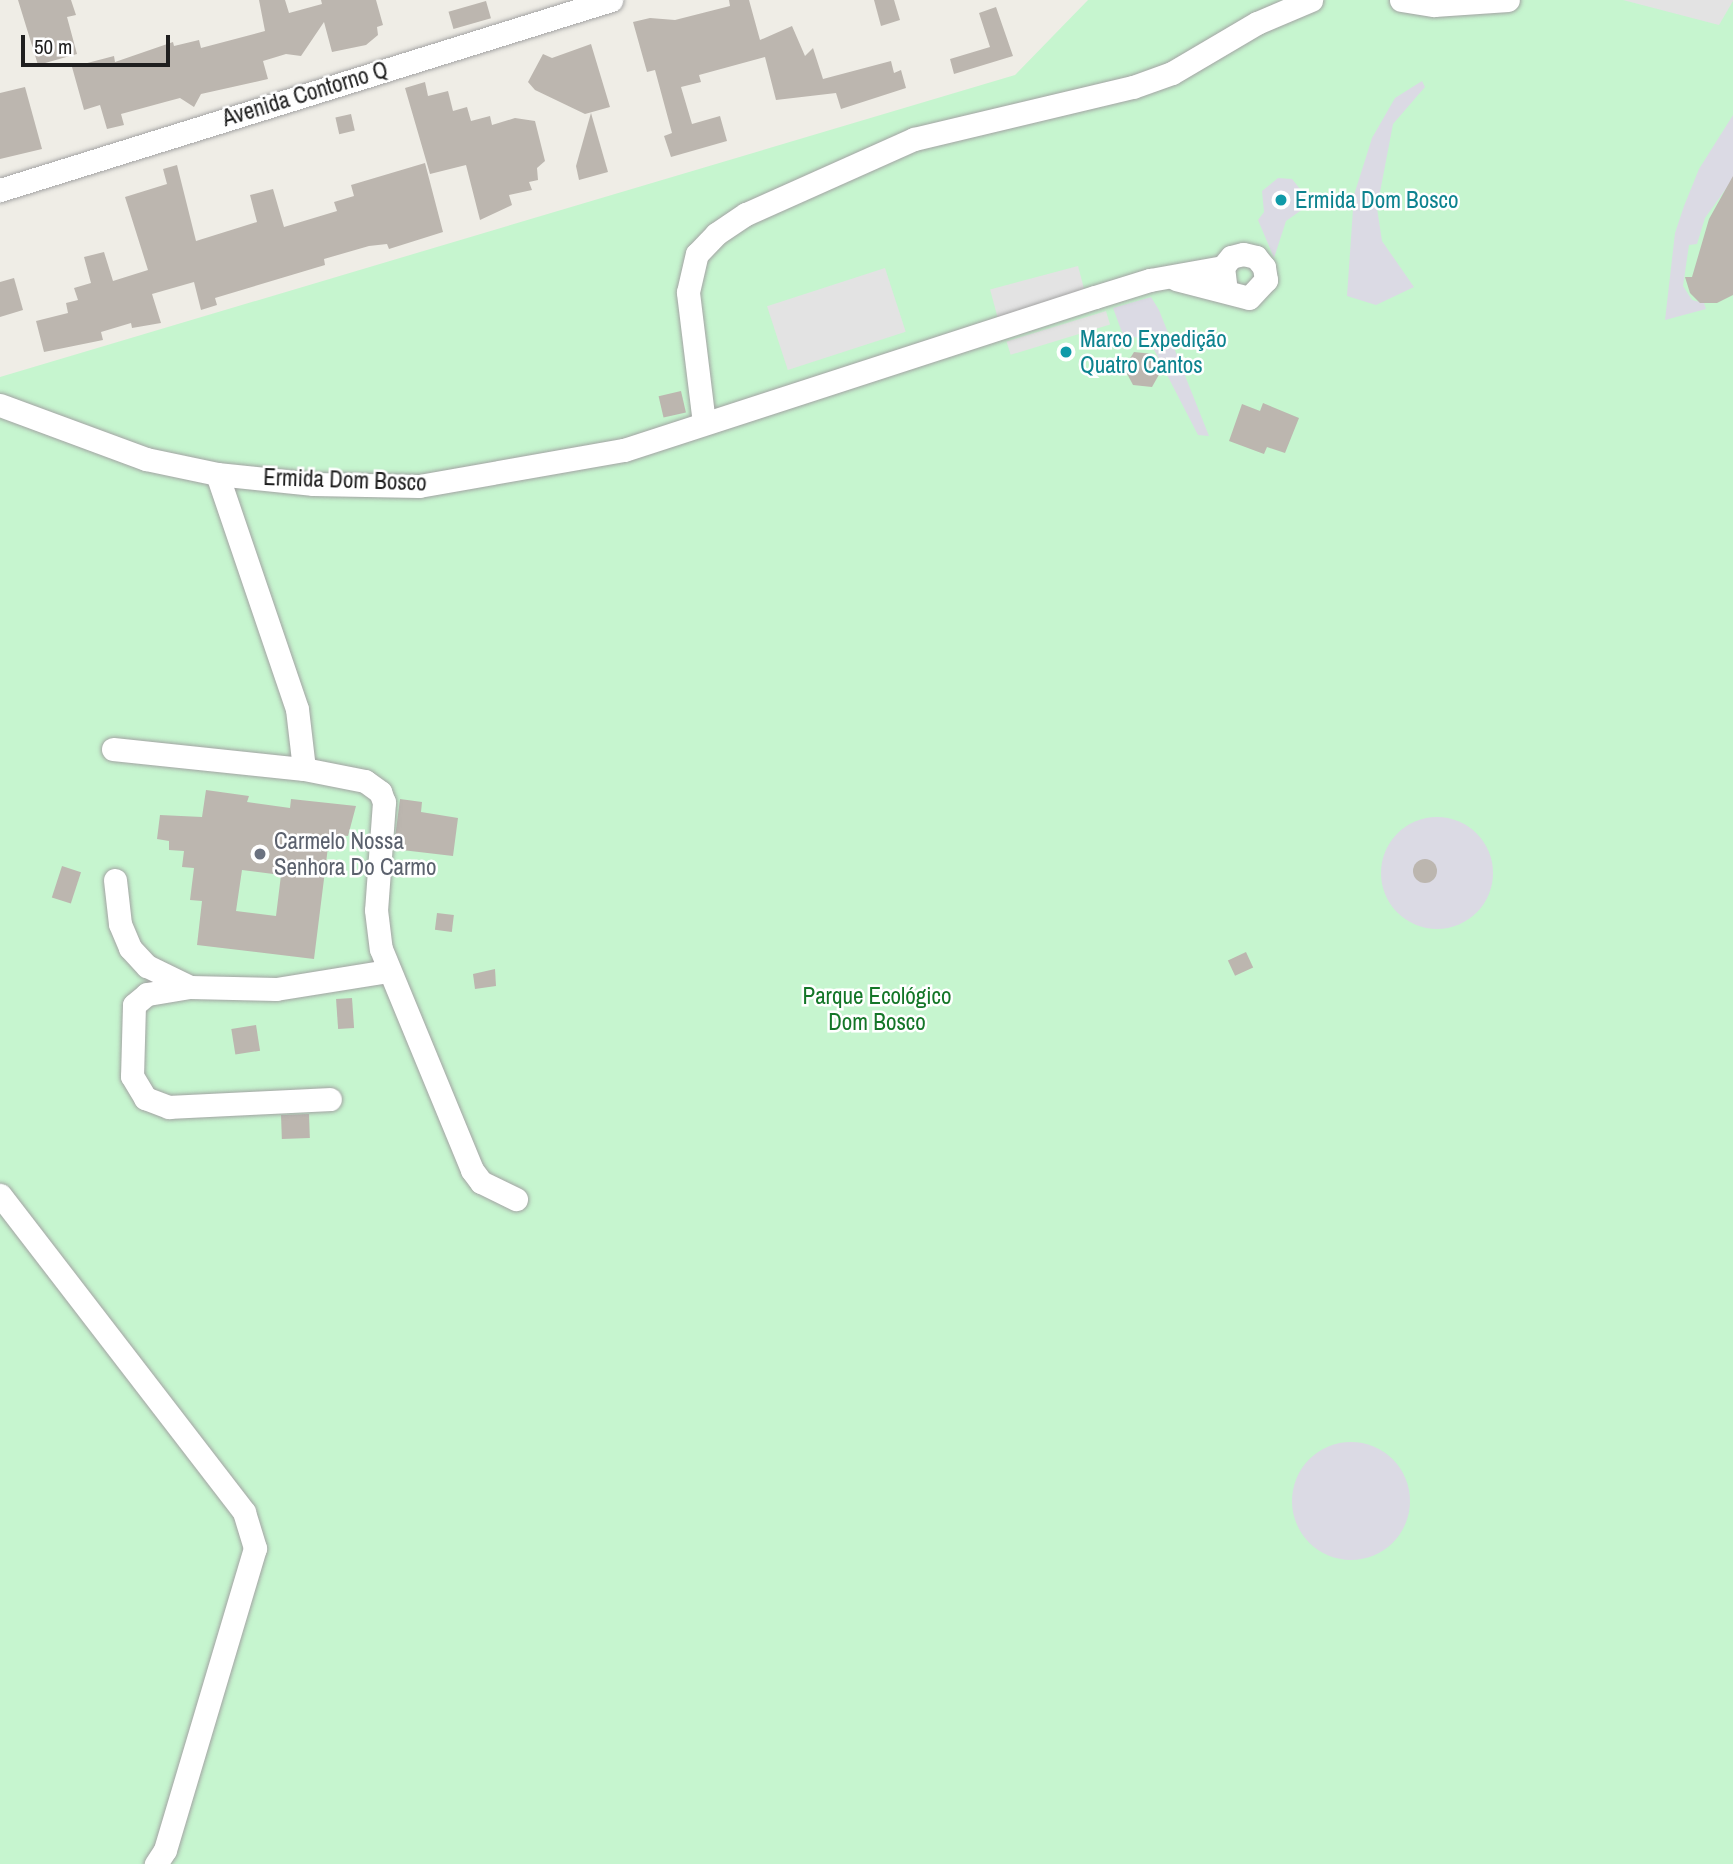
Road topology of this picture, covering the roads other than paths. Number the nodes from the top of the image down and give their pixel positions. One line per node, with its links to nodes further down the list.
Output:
1 (611, 0): 5 (street, Avenida Contorno Q)
2 (1311, 0): 10 (street)
3 (1401, 0): 4 (street)
4 (1508, 0)
5 (0, 190)
6 (1223, 267): 7 (street, Ermida Dom Bosco); 8 (street); 8 (street)
7 (1166, 277): 8 (street); 10 (street, Ermida Dom Bosco)
8 (1226, 290)
9 (0, 405): 11 (street, Ermida Dom Bosco)
10 (704, 423): 11 (street, Ermida Dom Bosco)
11 (217, 474): 13 (street)
12 (113, 749): 13 (street)
13 (304, 769): 15 (street)
14 (115, 880): 16 (street)
15 (389, 971): 16 (street); 19 (street)
16 (190, 987): 17 (street)
17 (330, 1099)
18 (0, 1195): 20 (street)
19 (516, 1199)
20 (156, 1864)

